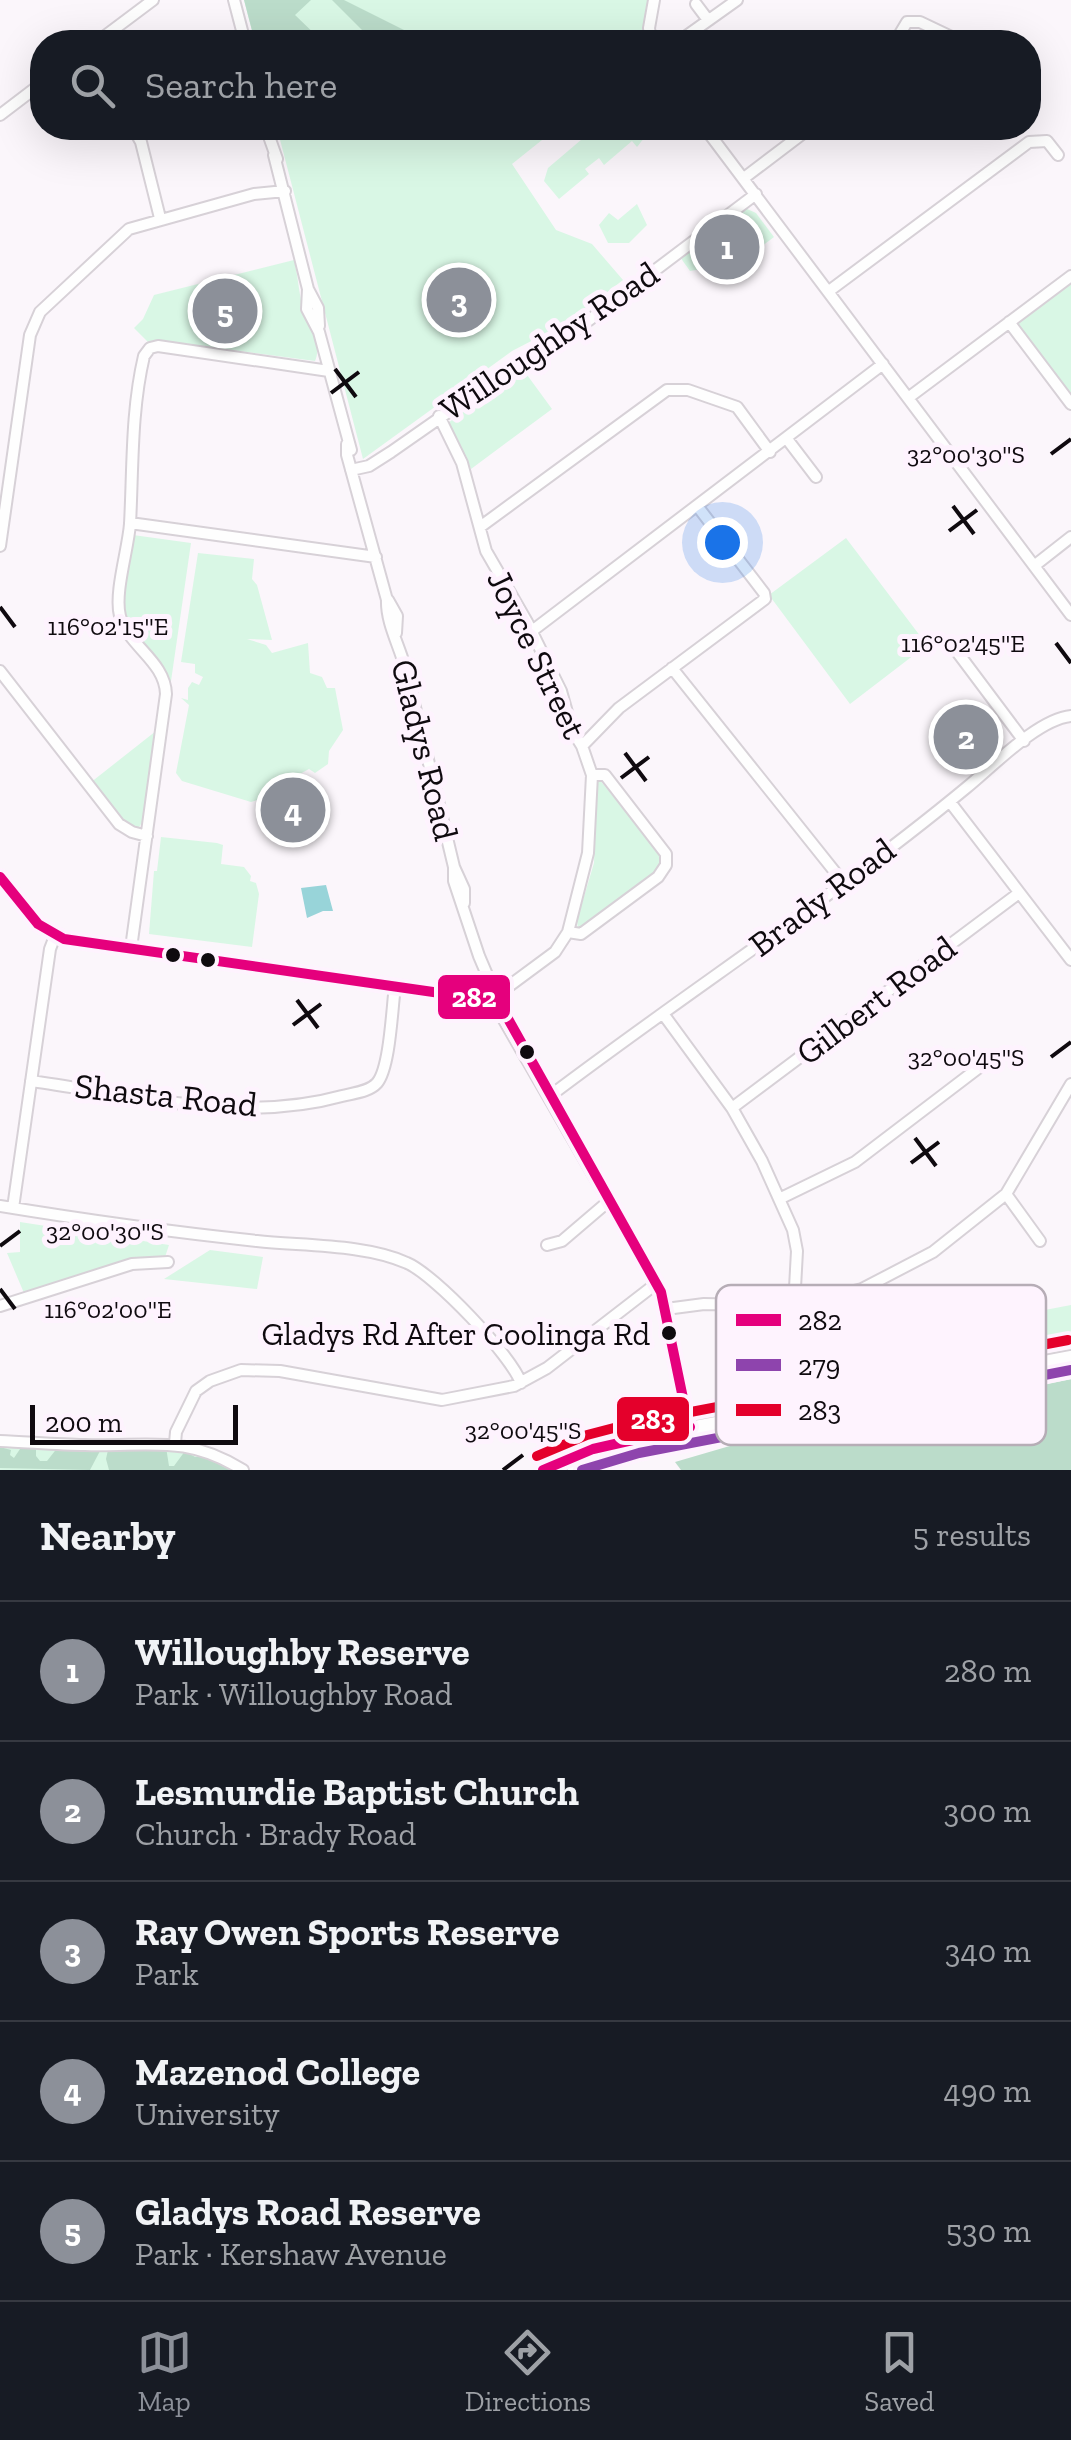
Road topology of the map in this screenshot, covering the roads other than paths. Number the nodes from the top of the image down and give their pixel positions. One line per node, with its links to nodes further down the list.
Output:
1 (153, 0): 7 (street)
2 (234, 0): 8 (street)
3 (654, 0): 9 (street)
4 (736, 0): 6 (street)
5 (696, 4): 6 (street)
6 (708, 20): 10 (street)
7 (113, 30)
8 (242, 30)
9 (649, 30)
10 (694, 30)
11 (902, 30): 12 (street)
12 (937, 30)
13 (30, 92): 14 (street)
14 (0, 116)
15 (140, 140): 23 (street)
16 (270, 140): 21 (street, Gladys Road)
17 (714, 140): 20 (street)
18 (794, 140): 20 (street)
19 (1058, 155): 25 (street)
20 (744, 178): 22 (street)
21 (282, 187): 23 (street); 28 (street, Gladys Road)
22 (756, 194): 25 (street); 31 (street, Willoughby Road)
23 (160, 218): 40 (street)
24 (1071, 276): 26 (street)
25 (829, 291): 27 (street)
26 (1009, 322): 29 (street); 30 (street)
27 (883, 364): 29 (street); 32 (street)
28 (327, 366): 34 (street, Gladys Road); 37 (street)
29 (908, 398): 42 (street)
30 (1071, 404)
31 (439, 416): 34 (street, Willoughby Road); 38 (street, Joyce Street)
32 (787, 439): 33 (street); 35 (street)
33 (770, 452): 36 (street); 38 (street)
34 (355, 475): 41 (street, Gladys Road)
35 (816, 477)
36 (698, 507): 44 (street); 46 (street)
37 (130, 523): 41 (street); 53 (street)
38 (480, 527): 44 (street, Joyce Street)
39 (1071, 538): 42 (street)
40 (0, 546)
41 (375, 552): 62 (street, Gladys Road)
42 (1034, 566): 43 (street)
43 (1071, 615)
44 (532, 631): 50 (street, Joyce Street)
45 (958, 654): 49 (street)
46 (672, 668): 50 (street); 55 (street)
47 (0, 671): 53 (street)
48 (1071, 716): 49 (street, Brady Road)
49 (1024, 741): 52 (street, Brady Road)
50 (582, 746): 51 (street, Joyce Street)
51 (592, 776): 57 (street, Joyce Street); 57 (street)
52 (950, 802): 55 (street, Brady Road); 56 (street)
53 (147, 836): 59 (street)
54 (0, 877): 58 (street)
55 (843, 882): 63 (street, Brady Road)
56 (1019, 893): 60 (street); 68 (street, Gilbert Road)
57 (568, 932): 62 (street, Joyce Street)
58 (55, 936): 59 (street, Joyce Street); 65 (street)
59 (132, 948): 61 (street, Joyce Street)
60 (1071, 960)
61 (395, 986): 62 (street, Joyce Street); 65 (street, Shasta Road)
62 (492, 996): 67 (street, Gladys Road)
63 (664, 1015): 67 (street, Brady Road); 68 (street)
64 (986, 1062): 70 (street)
65 (31, 1081): 73 (street)
66 (1071, 1084): 69 (street)
67 (552, 1098): 71 (street, Gladys Road)
68 (732, 1108): 70 (street)
69 (1006, 1194): 74 (street); 79 (street)
70 (779, 1198): 78 (street)
71 (610, 1200): 75 (street); 77 (street, Gladys Road)
72 (0, 1206): 73 (street)
73 (13, 1208): 83 (street)
74 (1040, 1240)
75 (547, 1245)
76 (168, 1262): 81 (street)
77 (657, 1283): 82 (street, Gladys Road); 83 (street)
78 (795, 1285)
79 (870, 1285)
80 (716, 1304): 82 (street)
81 (0, 1306)
82 (666, 1309): 85 (street, Gladys Road)
83 (522, 1383): 89 (street)
84 (716, 1423): 85 (main road)
85 (690, 1428): 86 (main road); 90 (main road); 92 (main road)
86 (716, 1430)
87 (716, 1436): 90 (main road)
88 (0, 1440): 89 (street)
89 (175, 1443): 91 (street)
90 (674, 1444): 93 (main road)
91 (243, 1470)
92 (543, 1470)
93 (574, 1470)

